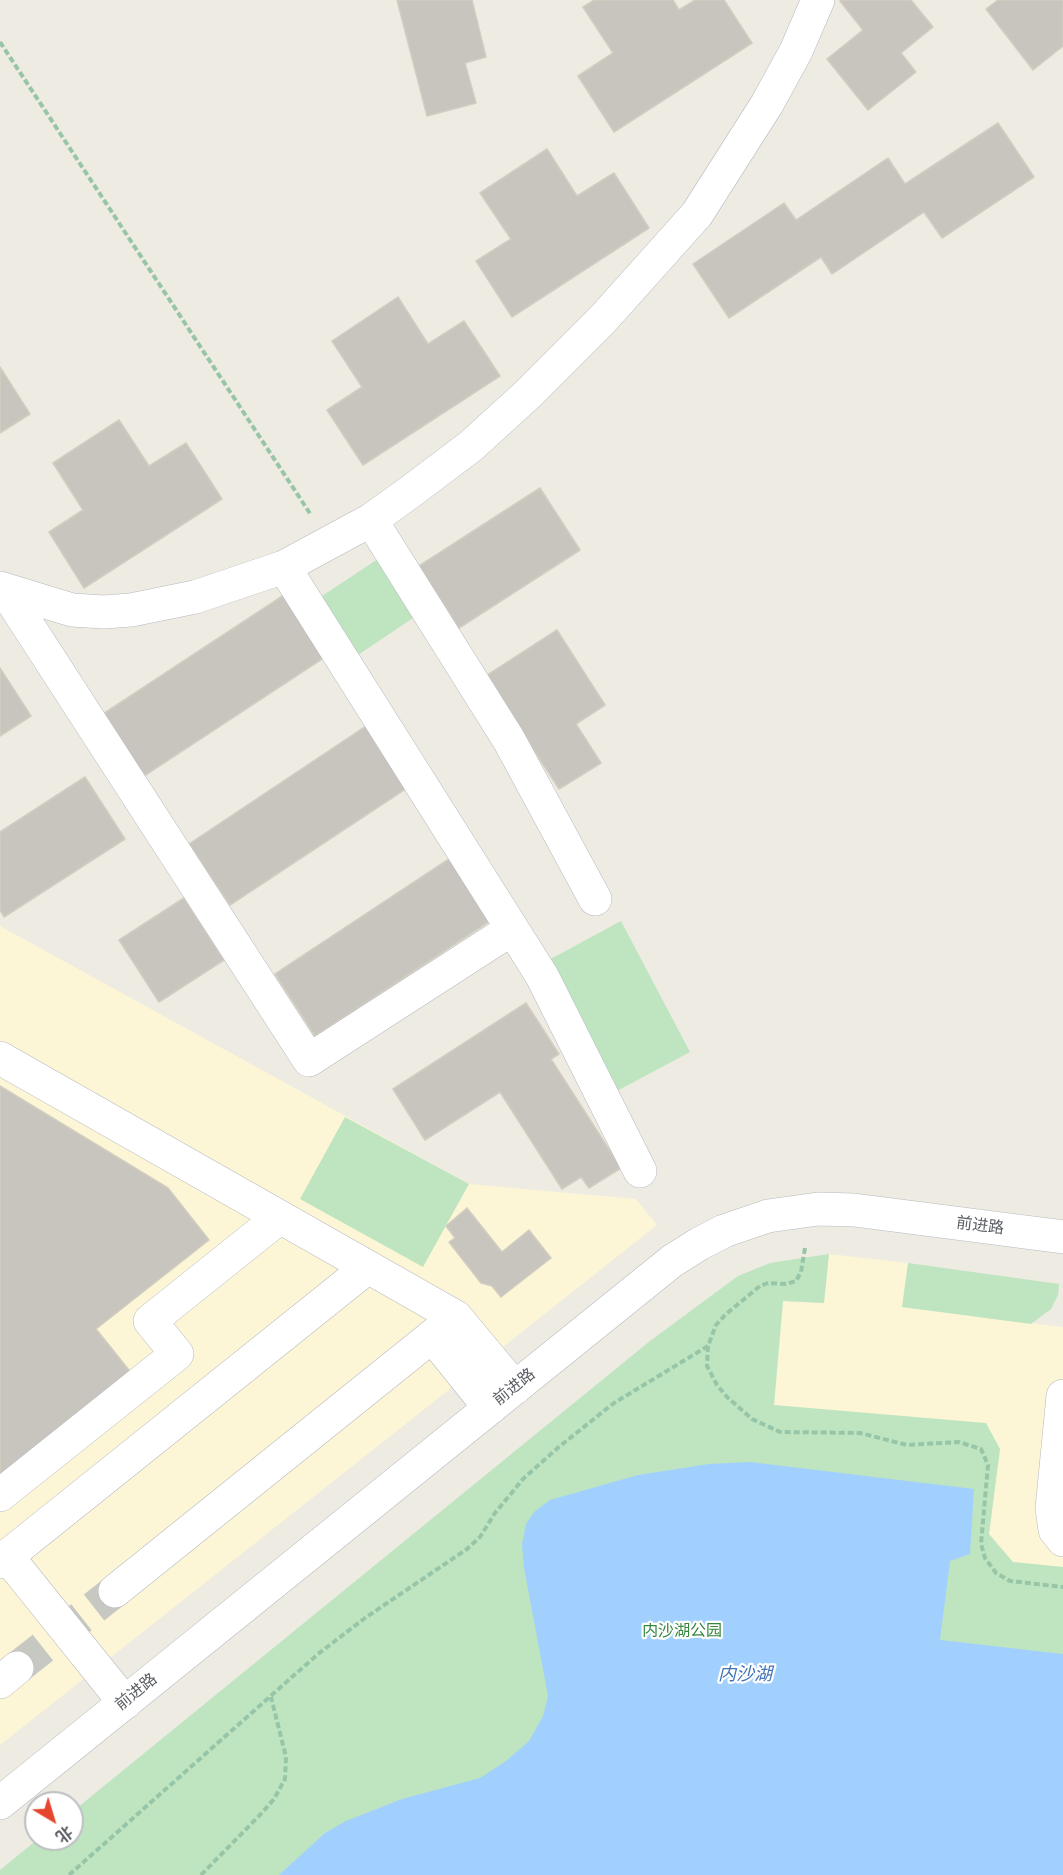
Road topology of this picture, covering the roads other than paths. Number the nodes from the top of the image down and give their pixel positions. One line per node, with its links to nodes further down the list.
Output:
1 (818, 0): 2 (street)
2 (371, 520): 3 (street); 5 (street)
3 (284, 567): 4 (street); 6 (street)
4 (2, 589): 6 (street)
5 (595, 899)
6 (512, 929): 8 (street)
7 (0, 1058): 9 (street)
8 (640, 1171)
9 (280, 1217): 11 (street); 15 (street)
10 (1063, 1237): 14 (street, 前进路)
11 (368, 1267): 12 (street); 17 (street)
12 (444, 1326): 14 (street); 18 (street)
13 (1063, 1396): 16 (street)
14 (502, 1398): 19 (street, 前进路)
15 (0, 1495)
16 (1063, 1540)
17 (4, 1559): 19 (street)
18 (115, 1591)
19 (125, 1703): 20 (street, 前进路)
20 (45, 1769): 21 (street, 前进路); 22 (street, 前进路)
21 (0, 1803)
22 (0, 1815)

